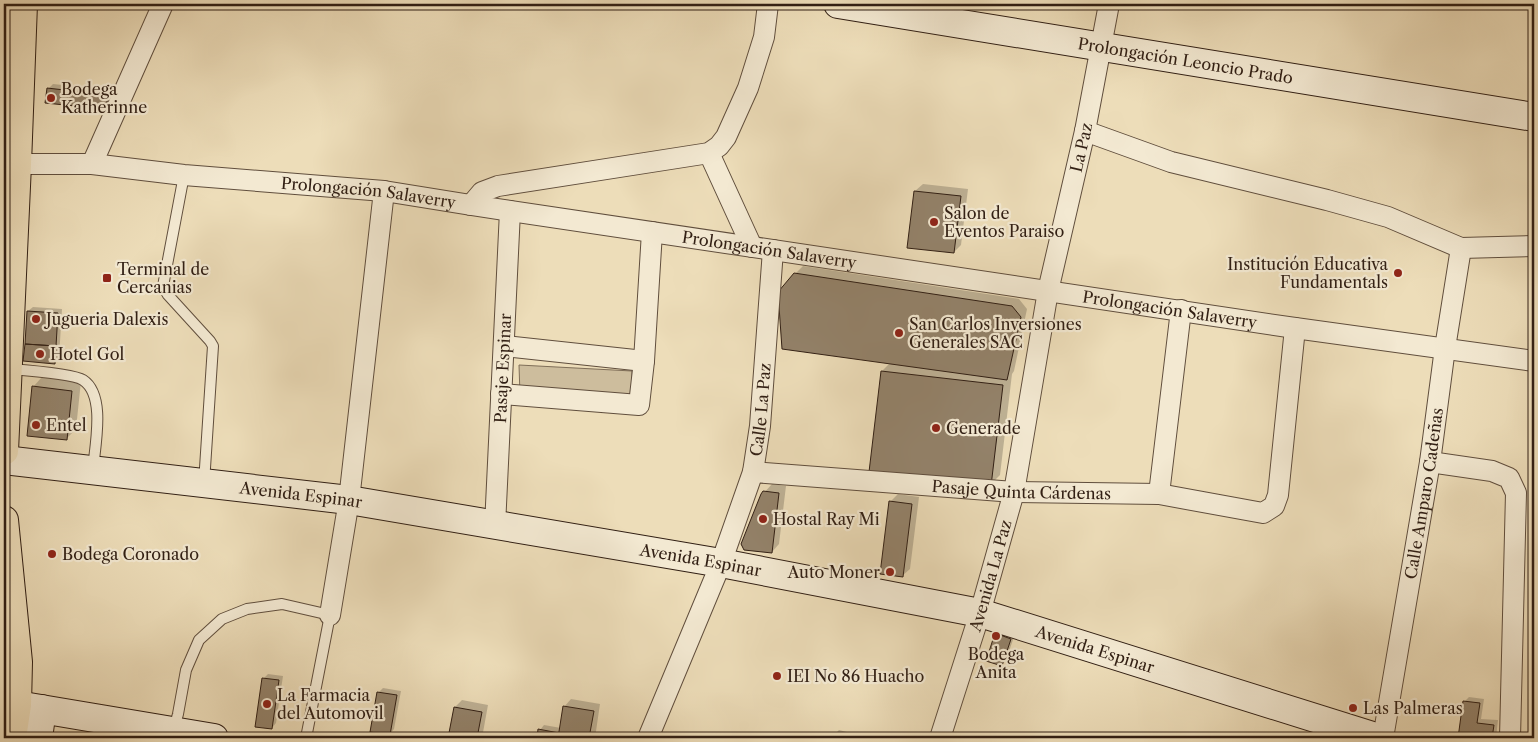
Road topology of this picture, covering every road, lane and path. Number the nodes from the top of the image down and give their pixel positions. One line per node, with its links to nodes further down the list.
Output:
1 (23, 4): 12 (main road)
2 (163, 4): 13 (street)
3 (768, 4): 11 (street)
4 (838, 4): 7 (street, Prolongación Leoncio Prado)
5 (924, 4): 7 (street, Prolongación Leoncio Prado)
6 (1109, 4): 7 (street, La Paz)
7 (1101, 40): 8 (street, Prolongación Leoncio Prado); 9 (street, Prolongación Leoncio Prado); 10 (street, La Paz)
8 (1534, 105)
9 (1534, 118)
10 (1085, 131): 21 (street); 23 (street, La Paz)
11 (710, 153): 16 (street); 20 (street)
12 (10, 164): 13 (street, Prolongación Salaverry); 30 (main road)
13 (92, 164): 14 (street, Prolongación Salaverry)
14 (184, 175): 15 (street, Prolongación Salaverry); 37 (lane)
15 (384, 191): 16 (street, Prolongación Salaverry); 40 (street)
16 (471, 205): 17 (street, Prolongación Salaverry)
17 (510, 211): 18 (street, Prolongación Salaverry); 26 (street, Pasaje Espinar)
18 (652, 232): 20 (street, Prolongación Salaverry); 28 (street)
19 (1534, 246): 21 (street)
20 (752, 247): 22 (street, Prolongación Salaverry)
21 (1461, 248): 27 (street, Calle Amparo Cadeñas)
22 (773, 250): 23 (street, Prolongación Salaverry); 36 (street, Calle La Paz)
23 (1048, 291): 24 (street, Prolongación Salaverry); 38 (street, Avenida La Paz)
24 (1181, 310): 25 (street, Prolongación Salaverry); 39 (street)
25 (1295, 328): 27 (street, Prolongación Salaverry); 39 (street, Pasaje Quinta Cárdenas)
26 (504, 346): 28 (street); 31 (street, Pasaje Espinar)
27 (1444, 348): 29 (street, Prolongación Salaverry); 34 (street, Calle Amparo Cadeñas)
28 (644, 361): 31 (street)
29 (1534, 361)
30 (8, 368): 32 (main road); 35 (lane)
31 (501, 394): 42 (street, Pasaje Espinar)
32 (4, 451)
33 (4, 460): 35 (street, Avenida Espinar)
34 (1430, 462): 55 (street, Calle Amparo Cadeñas); 56 (street)
35 (93, 470): 37 (street, Avenida Espinar)
36 (753, 472): 38 (street, Pasaje Quinta Cárdenas); 43 (street, Calle La Paz)
37 (204, 483): 40 (street, Avenida Espinar)
38 (1014, 492): 39 (street, Pasaje Quinta Cárdenas); 44 (street, Avenida La Paz)
39 (1160, 494)
40 (349, 500): 42 (street, Avenida Espinar); 45 (street)
41 (4, 520): 46 (main road)
42 (495, 526): 43 (street, Avenida Espinar)
43 (721, 563): 44 (street, Avenida Espinar); 53 (street, Calle La Paz)
44 (980, 613): 54 (street, Avenida La Paz); 55 (street, Avenida Espinar)
45 (330, 615): 48 (lane); 52 (lane)
46 (11, 658): 47 (main road)
47 (30, 707): 48 (street); 49 (main road); 50 (street)
48 (174, 731): 51 (street)
49 (12, 738)
50 (38, 738)
51 (214, 738)
52 (306, 738)
53 (648, 738)
54 (940, 738)
55 (1381, 738)
56 (1510, 738)

